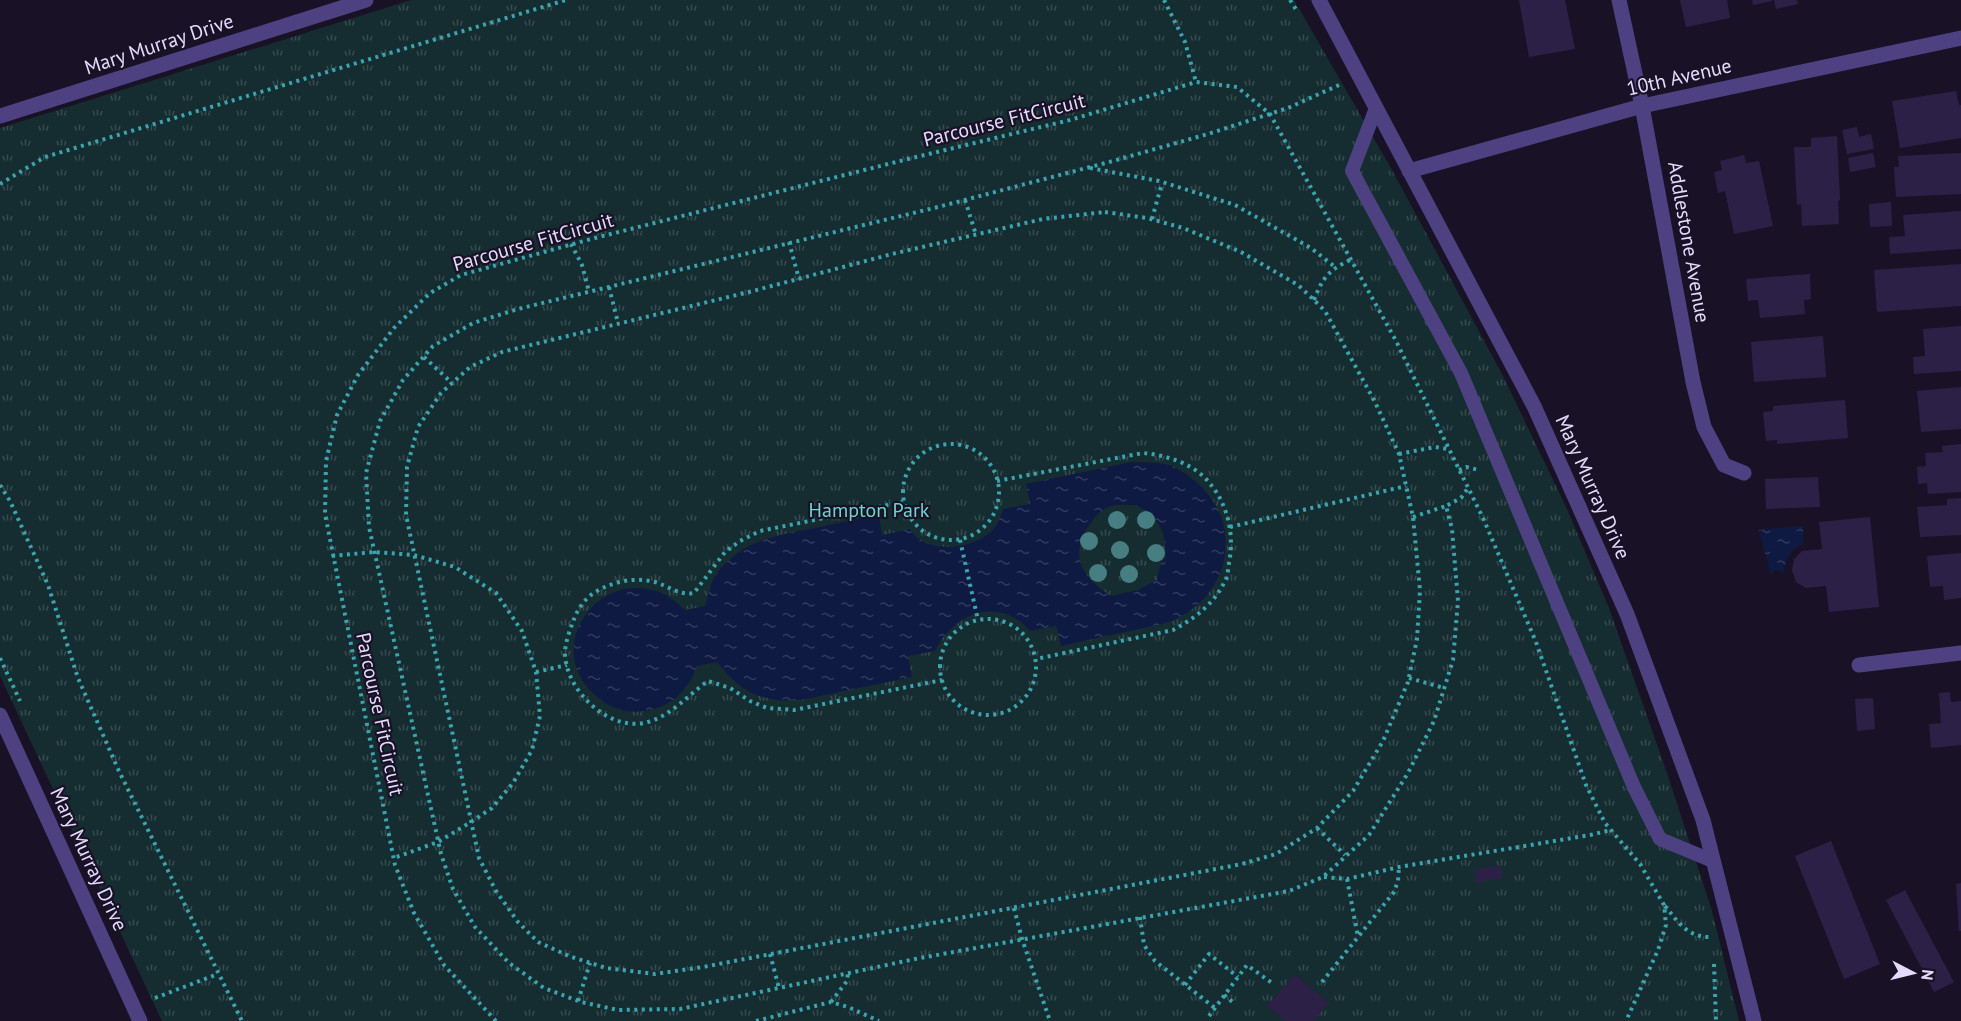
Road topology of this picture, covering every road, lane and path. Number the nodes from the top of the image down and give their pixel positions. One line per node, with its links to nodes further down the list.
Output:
1 (366, 0): 12 (street, Mary Murray Drive)
2 (566, 0): 16 (path)
3 (1164, 0): 7 (path)
4 (1319, 0): 10 (street, Mary Murray Drive)
5 (1619, 0): 9 (street, Addlestone Avenue)
6 (1961, 38): 9 (street, 10th Avenue)
7 (1196, 82): 11 (path); 21 (path, Parcourse FitCircuit)
8 (1342, 83): 11 (path)
9 (1642, 106): 14 (street, 10th Avenue); 35 (street, Addlestone Avenue)
10 (1376, 108): 14 (street, Mary Murray Drive); 64 (lane)
11 (1270, 114): 13 (path); 22 (path)
12 (0, 116)
13 (1086, 168): 15 (path); 17 (path)
14 (1409, 171): 64 (street, Mary Murray Drive)
15 (1162, 183): 18 (path); 23 (path)
16 (0, 184)
17 (965, 200): 19 (path); 20 (path)
18 (1152, 219): 19 (path); 27 (path)
19 (976, 235): 24 (path)
20 (789, 242): 24 (path); 25 (path)
21 (571, 244): 26 (path); 47 (path, Parcourse FitCircuit)
22 (1350, 260): 23 (path); 31 (path)
23 (1335, 267): 27 (path)
24 (799, 279): 28 (path)
25 (609, 287): 26 (path); 28 (path)
26 (589, 292): 29 (path)
27 (1314, 300): 32 (path)
28 (618, 323): 30 (path)
29 (424, 357): 30 (path); 45 (path)
30 (452, 383): 46 (path)
31 (1449, 449): 32 (path); 34 (path)
32 (1399, 454): 38 (path)
33 (1466, 467): 34 (path)
34 (1459, 470): 39 (path)
35 (1744, 473)
36 (997, 481): 40 (path); 43 (path); 44 (path)
37 (0, 484): 80 (path)
38 (1406, 486): 42 (path); 43 (path)
39 (1468, 488): 41 (path); 60 (path)
40 (903, 502): 44 (path); 51 (path)
41 (1446, 506): 42 (path); 56 (path)
42 (1413, 517): 54 (path)
43 (1230, 526): 50 (path)
44 (960, 540): 48 (path)
45 (374, 552): 46 (path); 47 (path); 61 (path)
46 (414, 555): 53 (path); 58 (path)
47 (333, 556): 63 (path, Parcourse FitCircuit)
48 (978, 620): 50 (path); 55 (path)
49 (1961, 653): 52 (street)
50 (1036, 659): 55 (path)
51 (567, 665): 53 (path); 55 (path)
52 (1859, 665)
53 (536, 672): 58 (path)
54 (1408, 678): 56 (path); 59 (path)
55 (942, 680)
56 (1444, 688): 62 (path)
57 (0, 715): 93 (street, Mary Murray Drive)
58 (471, 822): 61 (path); 78 (path)
59 (1317, 828): 62 (path); 69 (path)
60 (1611, 830): 65 (path); 68 (path)
61 (438, 842): 63 (path); 88 (path)
62 (1345, 855): 66 (path)
63 (394, 858): 95 (path, Parcourse FitCircuit)
64 (1713, 861): 101 (street, Mary Murray Drive)
65 (1399, 867): 67 (path); 72 (path)
66 (1323, 877): 67 (path); 70 (path)
67 (1347, 879): 72 (path)
68 (1664, 905): 73 (path); 99 (path)
69 (1014, 908): 74 (path); 76 (path)
70 (1140, 917): 74 (path); 84 (path)
71 (1718, 935): 73 (path)
72 (1358, 937): 82 (path)
73 (1709, 937): 75 (path)
74 (1022, 939): 79 (path); 98 (path)
75 (1710, 946)
76 (770, 954): 78 (path); 85 (path)
77 (1712, 955): 100 (path)
78 (590, 963): 88 (path)
79 (848, 973): 85 (path); 89 (path)
80 (218, 974): 87 (path); 94 (path)
81 (1238, 978): 83 (path); 84 (path); 86 (path)
82 (1322, 982)
83 (1272, 983)
84 (1185, 985): 91 (path)
85 (778, 988): 88 (path)
86 (1224, 995): 90 (path); 91 (path)
87 (155, 998)
88 (578, 1001)
89 (831, 1002): 96 (path); 97 (path)
90 (1235, 1004)
91 (1215, 1008): 92 (path)
92 (1209, 1016)
93 (137, 1019)
94 (242, 1021)
95 (496, 1021)
96 (756, 1021)
97 (879, 1021)
98 (1050, 1021)
99 (1626, 1021)
100 (1716, 1021)
101 (1754, 1021)

